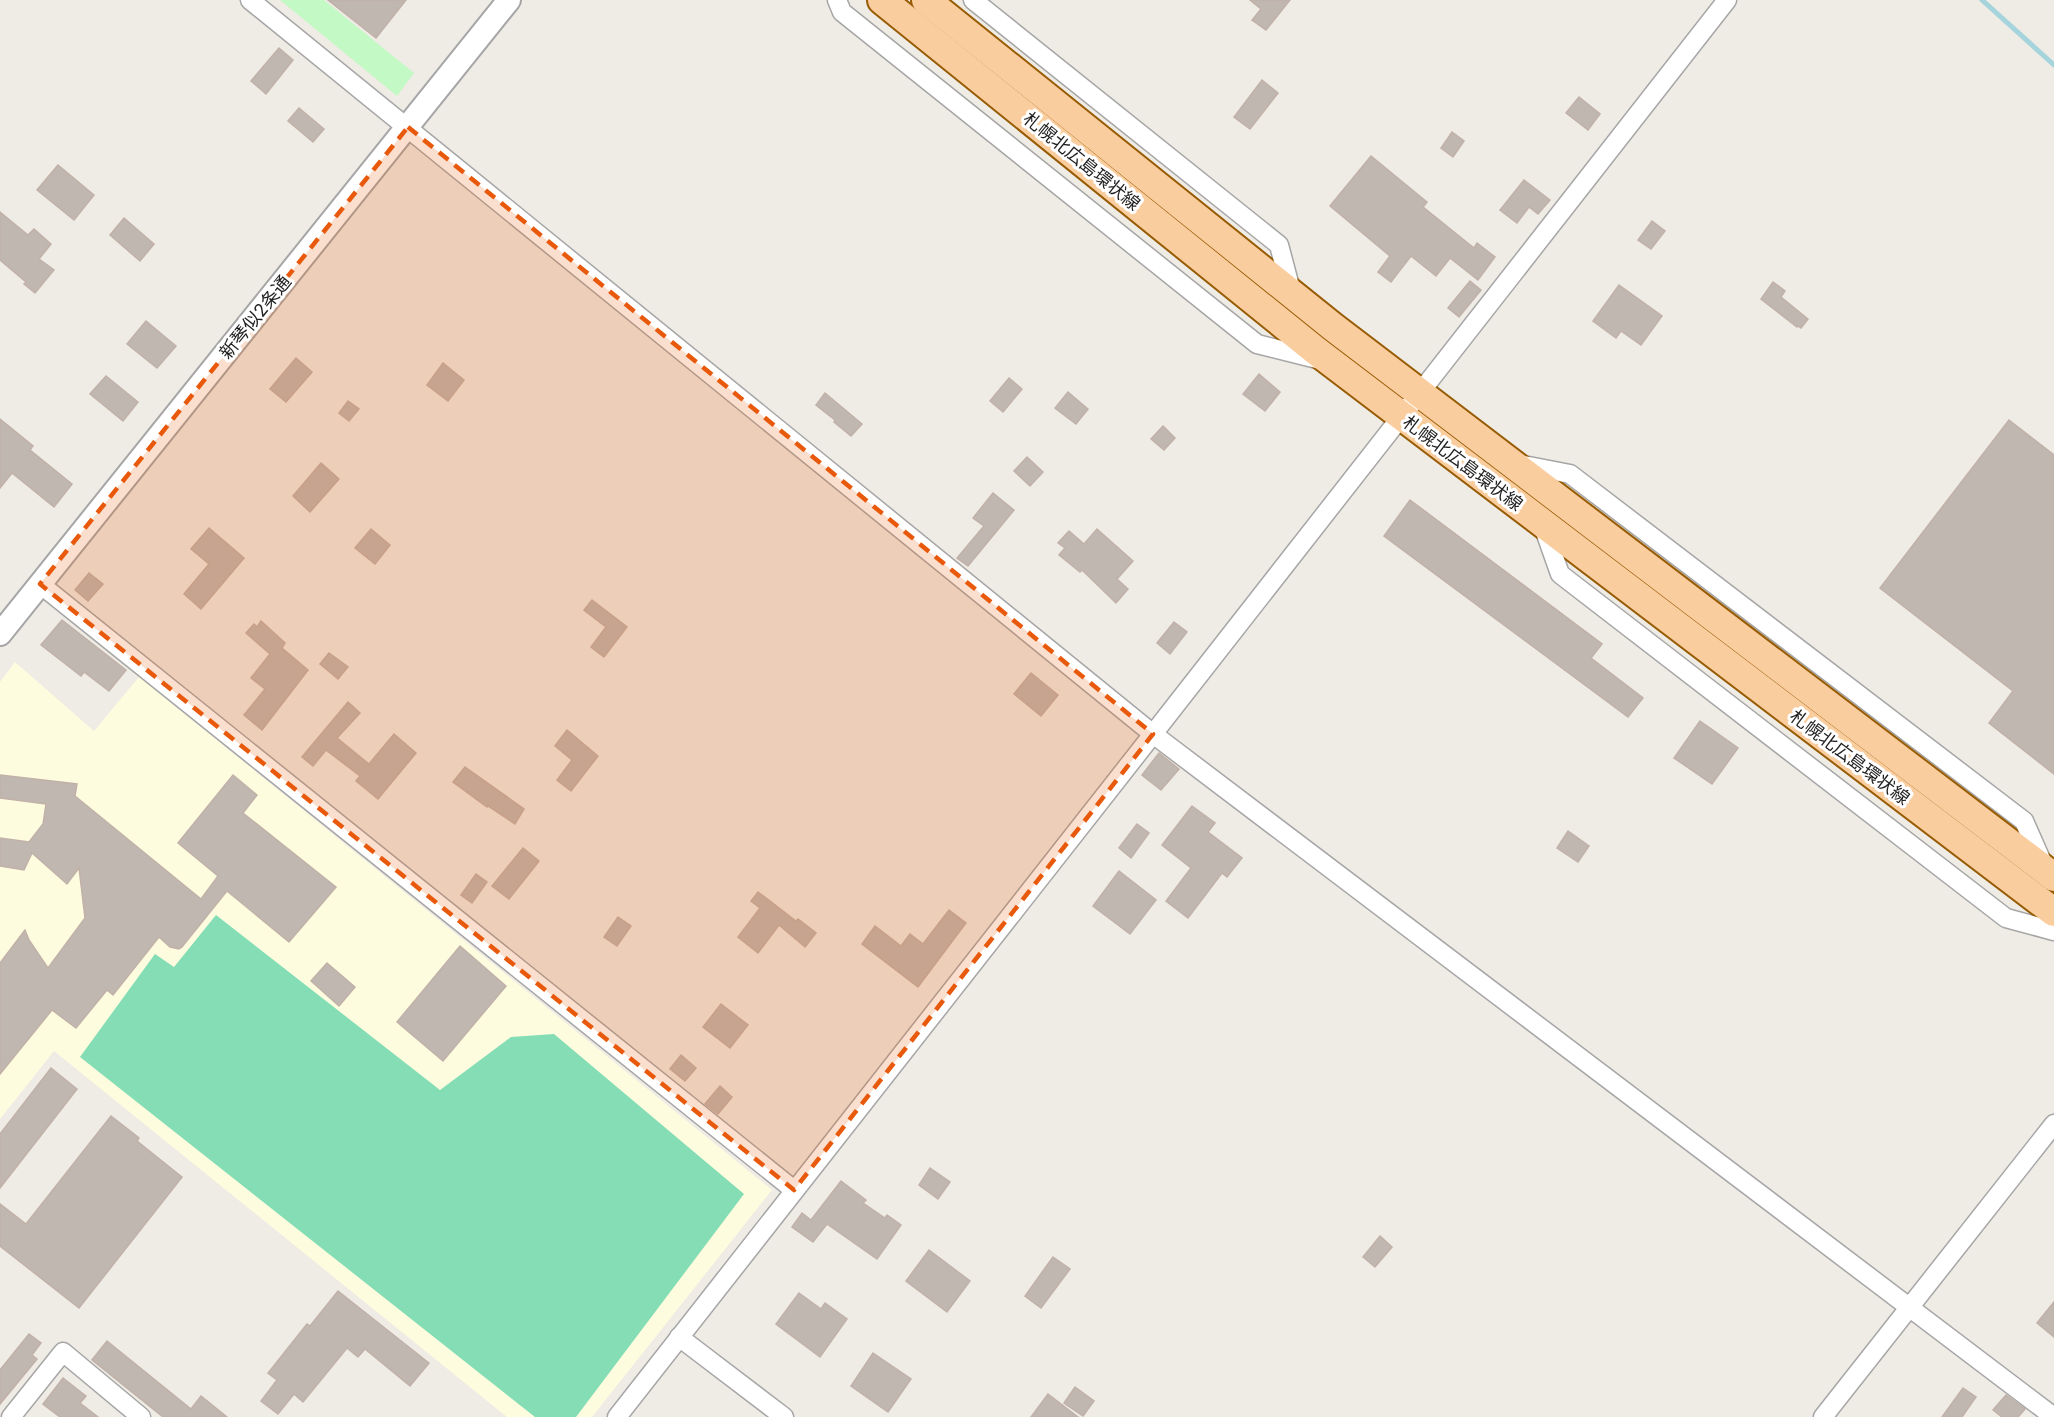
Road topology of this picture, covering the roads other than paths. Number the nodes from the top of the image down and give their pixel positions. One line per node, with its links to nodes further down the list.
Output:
1 (250, 0): 8 (street)
2 (509, 0): 8 (street, 新琴似2条通)
3 (837, 0): 10 (street)
4 (882, 0): 10 (main road, 札幌北広島環状線)
5 (926, 0): 9 (main road, 札幌北広島環状線)
6 (973, 0): 9 (street)
7 (1727, 0): 11 (street)
8 (408, 127): 14 (street, 新琴似2条通); 16 (street)
9 (1293, 294): 11 (main road, 札幌北広島環状線)
10 (1331, 362): 12 (main road, 札幌北広島環状線)
11 (1419, 392): 12 (street); 17 (main road, 札幌北広島環状線)
12 (1401, 416): 13 (main road, 札幌北広島環状線); 16 (street)
13 (1542, 523): 18 (main road, 札幌北広島環状線); 19 (street)
14 (40, 584): 15 (street, 新琴似2条通); 21 (street)
15 (0, 634)
16 (1153, 734): 21 (street); 22 (street)
17 (2049, 873)
18 (2054, 912)
19 (2054, 931)
20 (2054, 1124): 22 (street)
21 (794, 1190): 23 (street)
22 (1909, 1307): 28 (street); 29 (street)
23 (679, 1337): 26 (street); 27 (street)
24 (11, 1417): 25 (street)
25 (141, 1417)
26 (617, 1417)
27 (784, 1417)
28 (1823, 1417)
29 (2054, 1417)

